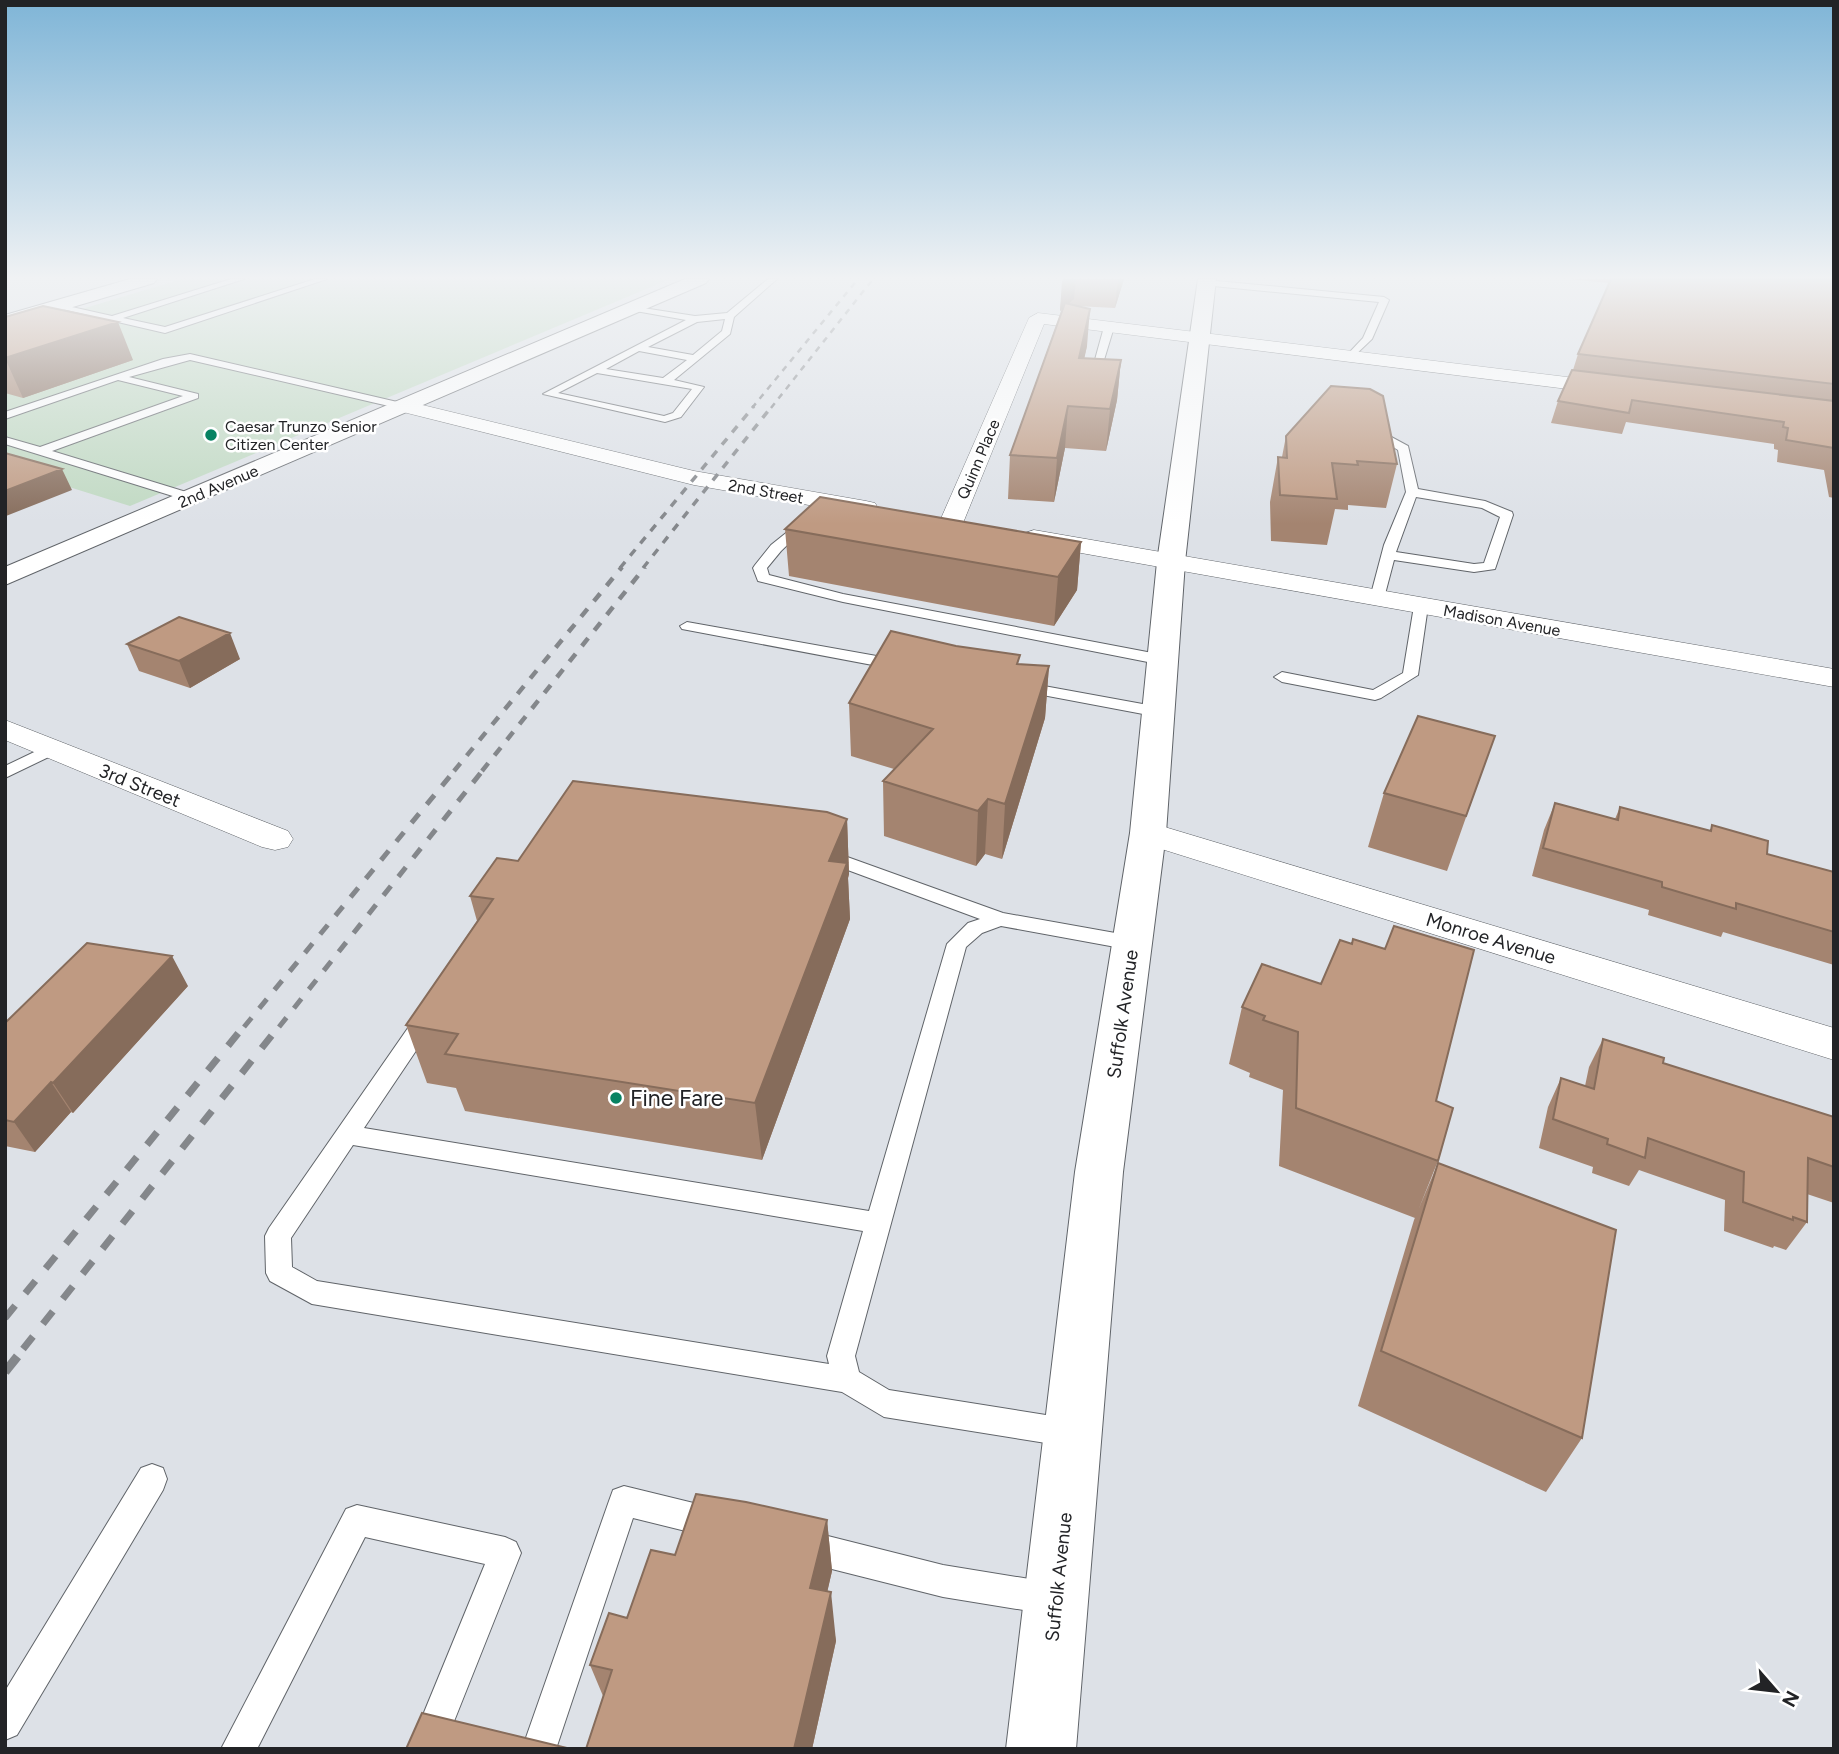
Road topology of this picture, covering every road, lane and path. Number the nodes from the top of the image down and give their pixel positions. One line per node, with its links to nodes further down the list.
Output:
1 (168, 361): 13 (lane)
2 (207, 361): 17 (lane)
3 (511, 361): 17 (main road, 2nd Avenue)
4 (614, 361): 11 (lane)
5 (691, 361): 14 (lane)
6 (1020, 361): 27 (street, Quinn Place)
7 (1098, 361): 15 (lane)
8 (1194, 361): 31 (main road, Suffolk Avenue)
9 (1349, 361): 12 (street)
10 (1390, 361): 16 (street)
11 (596, 370): 14 (lane); 14 (lane)
12 (1342, 376)
13 (117, 377): 18 (lane); 21 (lane)
14 (665, 382)
15 (1090, 388)
16 (1641, 392)
17 (406, 407): 23 (main road, 2nd Avenue); 24 (street, 2nd Street)
18 (5, 416)
19 (1363, 425): 22 (lane)
20 (5, 440): 21 (lane)
21 (41, 452): 23 (lane)
22 (1412, 492): 30 (lane); 30 (lane)
23 (192, 498): 32 (main road, 2nd Avenue)
24 (827, 502): 25 (street, 2nd Street); 36 (lane)
25 (882, 511)
26 (923, 518): 27 (street)
27 (951, 523): 28 (street)
28 (979, 528)
29 (1006, 533): 31 (street)
30 (1389, 555): 33 (lane)
31 (1171, 562): 33 (street, Madison Avenue); 36 (main road, Suffolk Avenue)
32 (5, 577)
33 (1377, 598): 34 (street, Madison Avenue)
34 (1421, 606): 38 (lane); 39 (street, Madison Avenue)
35 (687, 626): 37 (lane)
36 (1163, 660): 41 (main road, Suffolk Avenue)
37 (920, 668)
38 (1282, 677)
39 (1834, 678)
40 (1001, 683): 41 (lane)
41 (1158, 712): 45 (main road, Suffolk Avenue)
42 (5, 729): 43 (street, 3rd Street)
43 (51, 749): 44 (lane); 46 (street, 3rd Street)
44 (5, 773)
45 (1148, 833): 49 (main road, Suffolk Avenue); 51 (street, Monroe Avenue)
46 (275, 839)
47 (806, 848): 48 (lane)
48 (1000, 919): 49 (lane); 53 (lane)
49 (1132, 943): 55 (main road, Suffolk Avenue)
50 (433, 1009): 52 (lane)
51 (1834, 1044)
52 (347, 1135): 53 (lane); 54 (lane)
53 (879, 1223): 54 (lane)
54 (847, 1380): 55 (lane)
55 (1073, 1433): 57 (main road, Suffolk Avenue)
56 (152, 1479): 58 (lane)
57 (1056, 1600): 61 (lane); 62 (main road, Suffolk Avenue)
58 (5, 1723)
59 (238, 1749): 60 (lane)
60 (426, 1749)
61 (539, 1749)
62 (1041, 1749)

